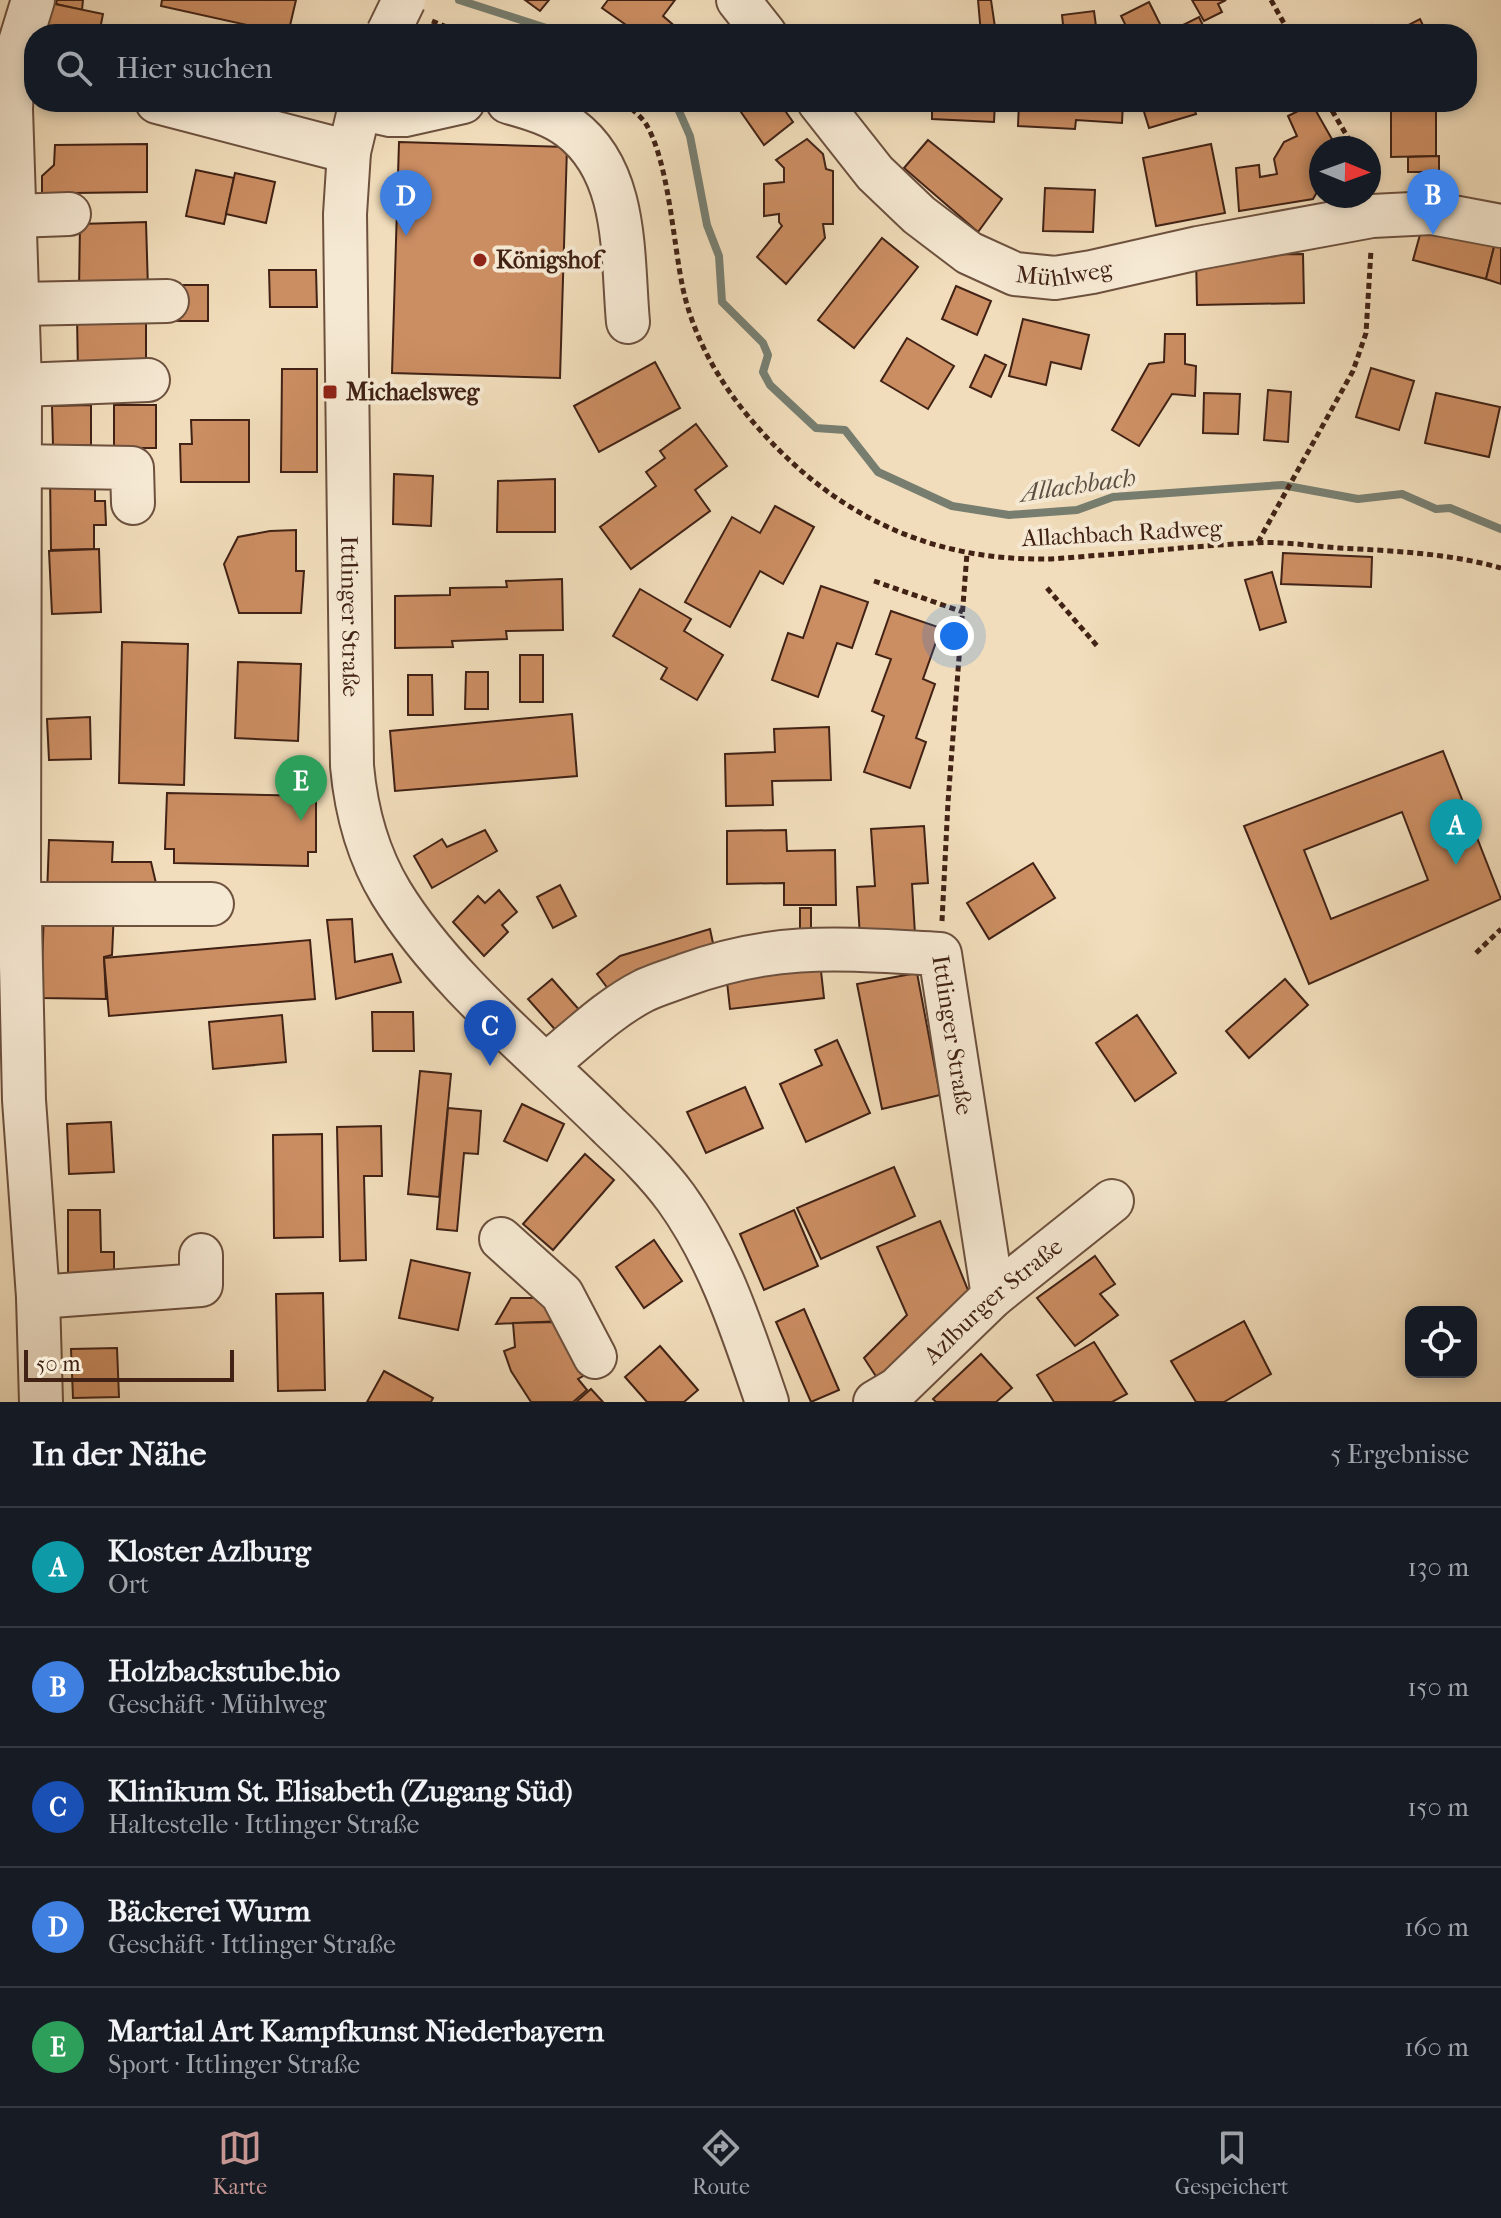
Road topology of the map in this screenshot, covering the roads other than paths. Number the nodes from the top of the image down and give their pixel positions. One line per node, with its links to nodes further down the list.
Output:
1 (33, 0): 4 (street)
2 (404, 0): 5 (street, bridge)
3 (738, 0): 6 (street)
4 (27, 24)
5 (393, 24)
6 (757, 24)
7 (24, 35): 8 (street)
8 (16, 66): 17 (street)
9 (195, 112): 15 (street)
10 (358, 112): 15 (street, Ittlinger Straße)
11 (392, 112): 12 (street)
12 (418, 112)
13 (540, 112): 21 (street)
14 (827, 112): 18 (street, Mühlweg)
15 (349, 152): 29 (street, Ittlinger Straße)
16 (69, 214): 17 (street)
17 (15, 216): 20 (street)
18 (1501, 226)
19 (167, 301): 20 (street)
20 (18, 304): 23 (street)
21 (628, 322)
22 (148, 380): 23 (street)
23 (20, 385): 24 (street)
24 (19, 466): 25 (street); 26 (street)
25 (133, 503)
26 (10, 640): 27 (street)
27 (20, 904): 28 (street); 30 (street)
28 (212, 904)
29 (547, 1064): 35 (street, Ittlinger Straße); 38 (street, Ittlinger Straße)
30 (12, 1086): 34 (street)
31 (1112, 1201): 35 (street, Azlburger Straße)
32 (501, 1239): 36 (street)
33 (201, 1255): 34 (street)
34 (24, 1274): 37 (street)
35 (993, 1296): 39 (street, Azlburger Straße)
36 (595, 1357)
37 (41, 1402)
38 (767, 1402)
39 (875, 1402)

